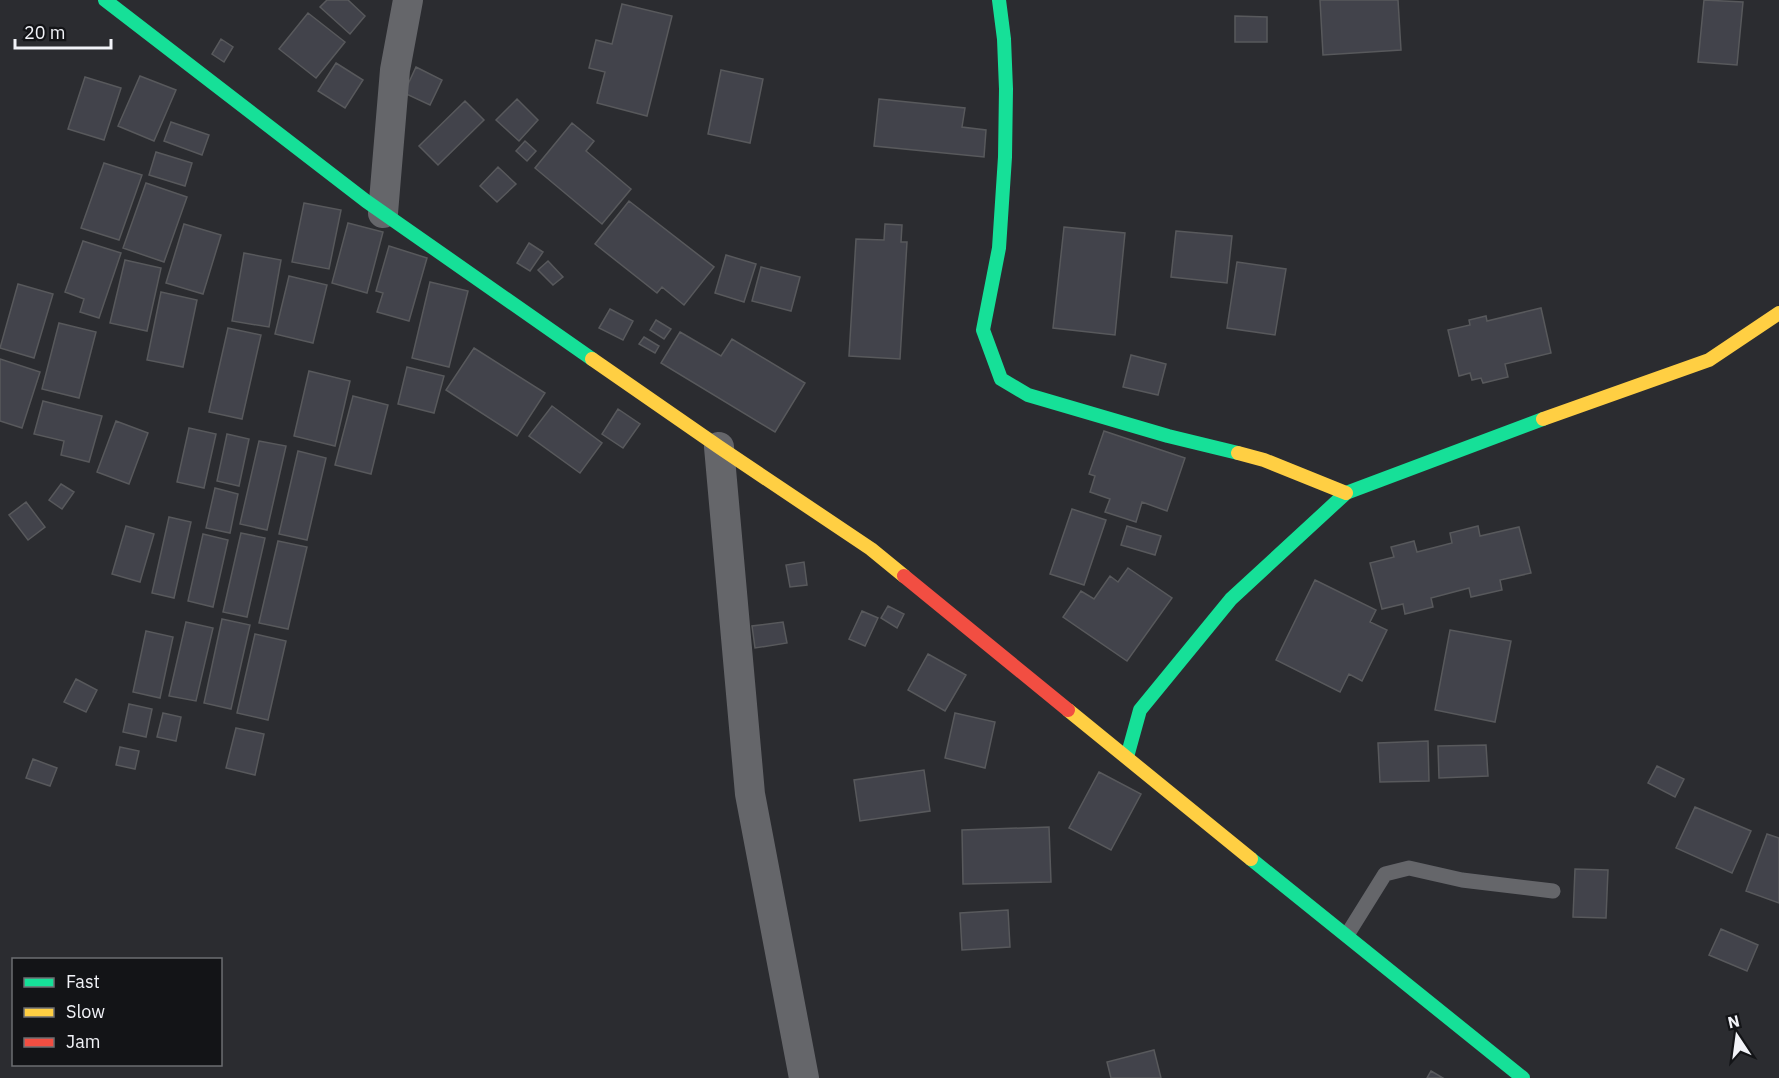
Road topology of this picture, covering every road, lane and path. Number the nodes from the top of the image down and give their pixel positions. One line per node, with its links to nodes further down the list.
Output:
1 (105, 0): 4 (street)
2 (408, 0): 4 (street)
3 (999, 0): 7 (street)
4 (383, 213): 6 (street)
5 (1779, 313): 7 (street)
6 (719, 447): 8 (street); 11 (street)
7 (1346, 494): 8 (street)
8 (1127, 757): 10 (street)
9 (1553, 891): 10 (lane)
10 (1347, 935): 12 (street)
11 (804, 1078)
12 (1523, 1078)

